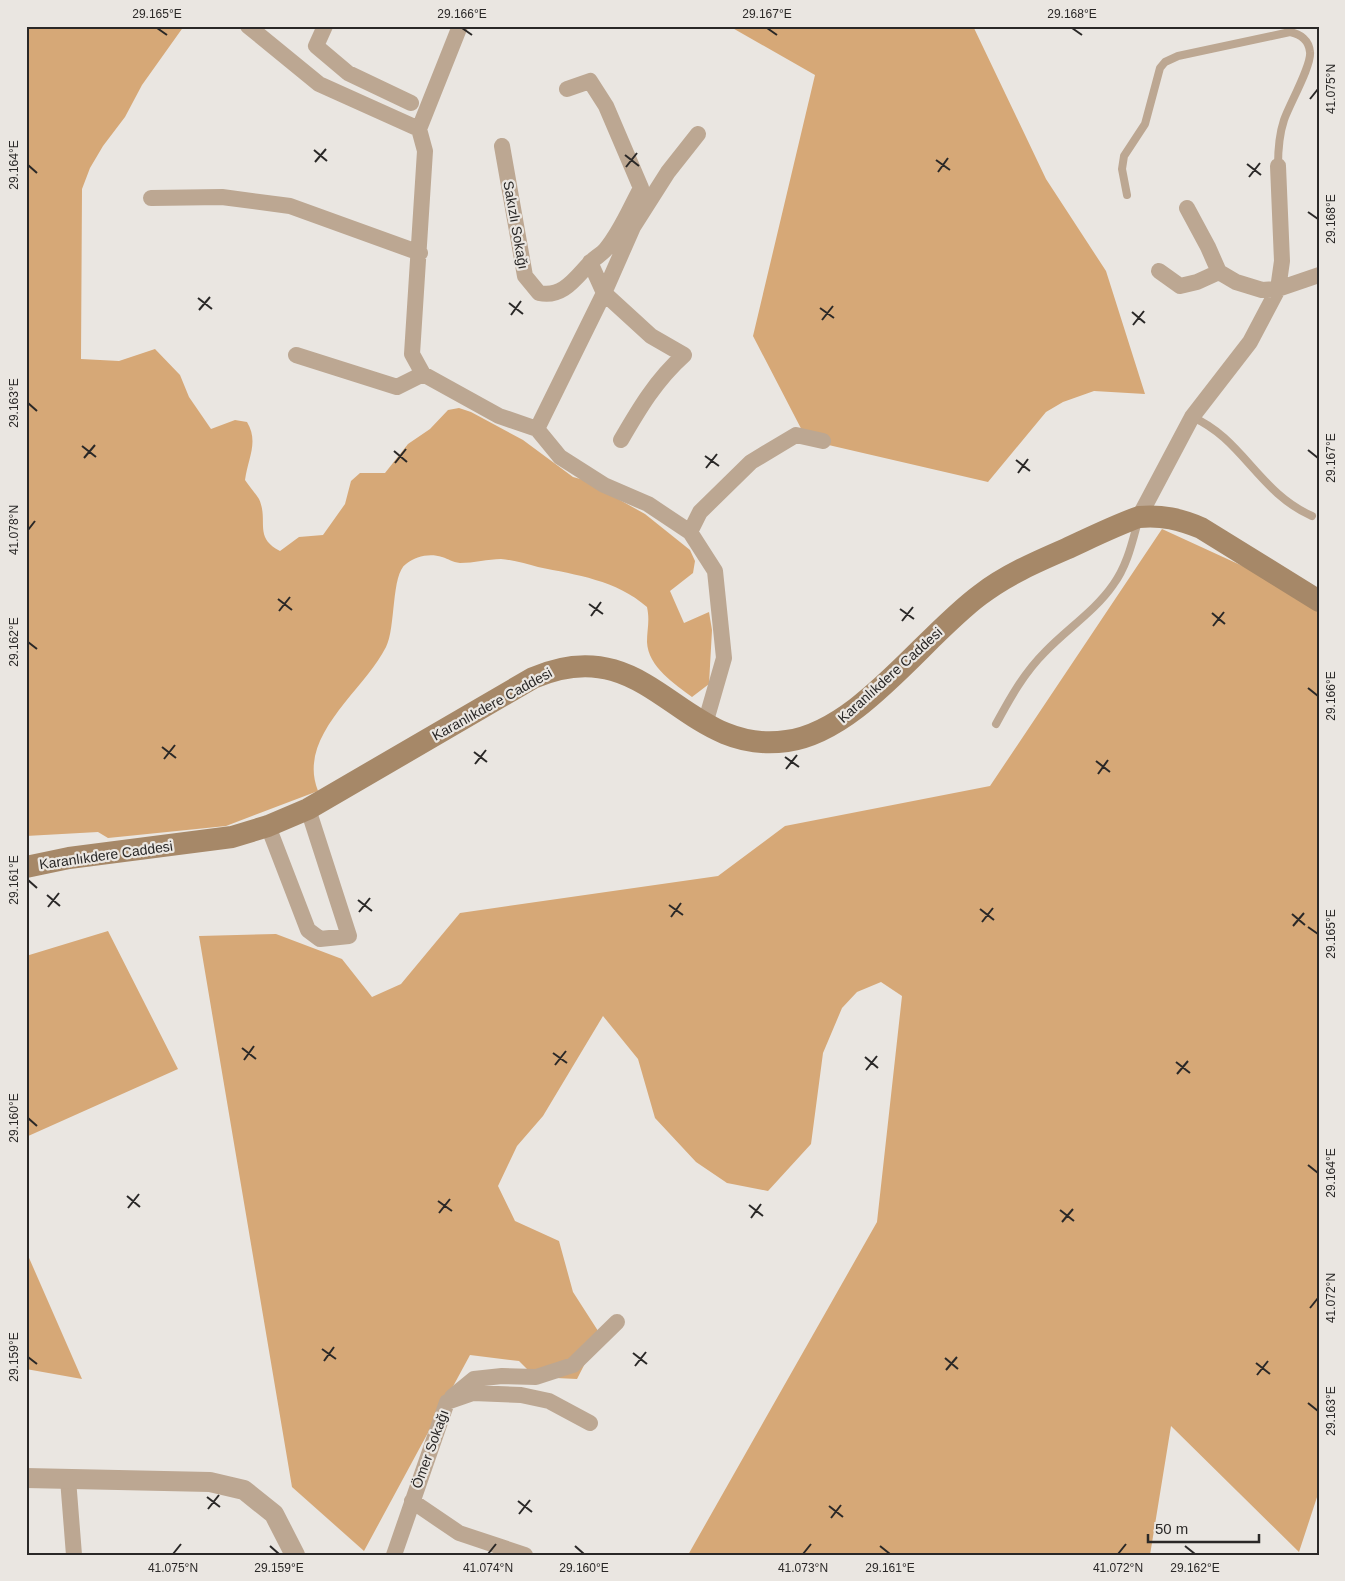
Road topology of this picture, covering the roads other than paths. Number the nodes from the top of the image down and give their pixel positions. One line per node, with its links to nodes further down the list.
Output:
1 (248, 26): 6 (street)
2 (325, 26): 5 (street)
3 (460, 26): 6 (street)
4 (567, 89): 14 (street, Sakızlı Sokağı)
5 (411, 103)
6 (419, 129): 13 (street)
7 (698, 134): 19 (street)
8 (502, 146): 14 (street, Sakızlı Sokağı)
9 (1278, 166): 10 (lane); 18 (street)
10 (1127, 194)
11 (151, 198): 13 (street)
12 (1187, 208): 16 (street)
13 (420, 253): 21 (street)
14 (590, 262): 19 (street)
15 (1159, 271): 16 (street)
16 (1219, 272): 18 (street)
17 (1319, 275): 18 (street)
18 (1278, 289): 22 (street)
19 (604, 293): 23 (street); 24 (street)
20 (296, 355): 21 (street)
21 (423, 374): 23 (street)
22 (1192, 417): 26 (lane); 27 (street)
23 (537, 429): 28 (street)
24 (621, 440)
25 (822, 441): 28 (street)
26 (1312, 516)
27 (1139, 517): 29 (main road, Karanlıkdere Caddesi); 30 (main road, Karanlıkdere Caddesi); 31 (lane)
28 (690, 532): 30 (street)
29 (1319, 601)
30 (705, 724): 32 (main road, Karanlıkdere Caddesi)
31 (996, 724)
32 (308, 809): 33 (main road, Karanlıkdere Caddesi); 33 (street)
33 (268, 826): 34 (main road, Karanlıkdere Caddesi)
34 (26, 867)
35 (617, 1322): 36 (street)
36 (447, 1402): 37 (street, Ömer Sokağı); 40 (street, Ömer Sokağı)
37 (590, 1423)
38 (26, 1478): 39 (street)
39 (68, 1479): 41 (street); 42 (street)
40 (412, 1501): 43 (street, Ömer Sokağı); 44 (street)
41 (74, 1555)
42 (295, 1555)
43 (394, 1555)
44 (525, 1555)

